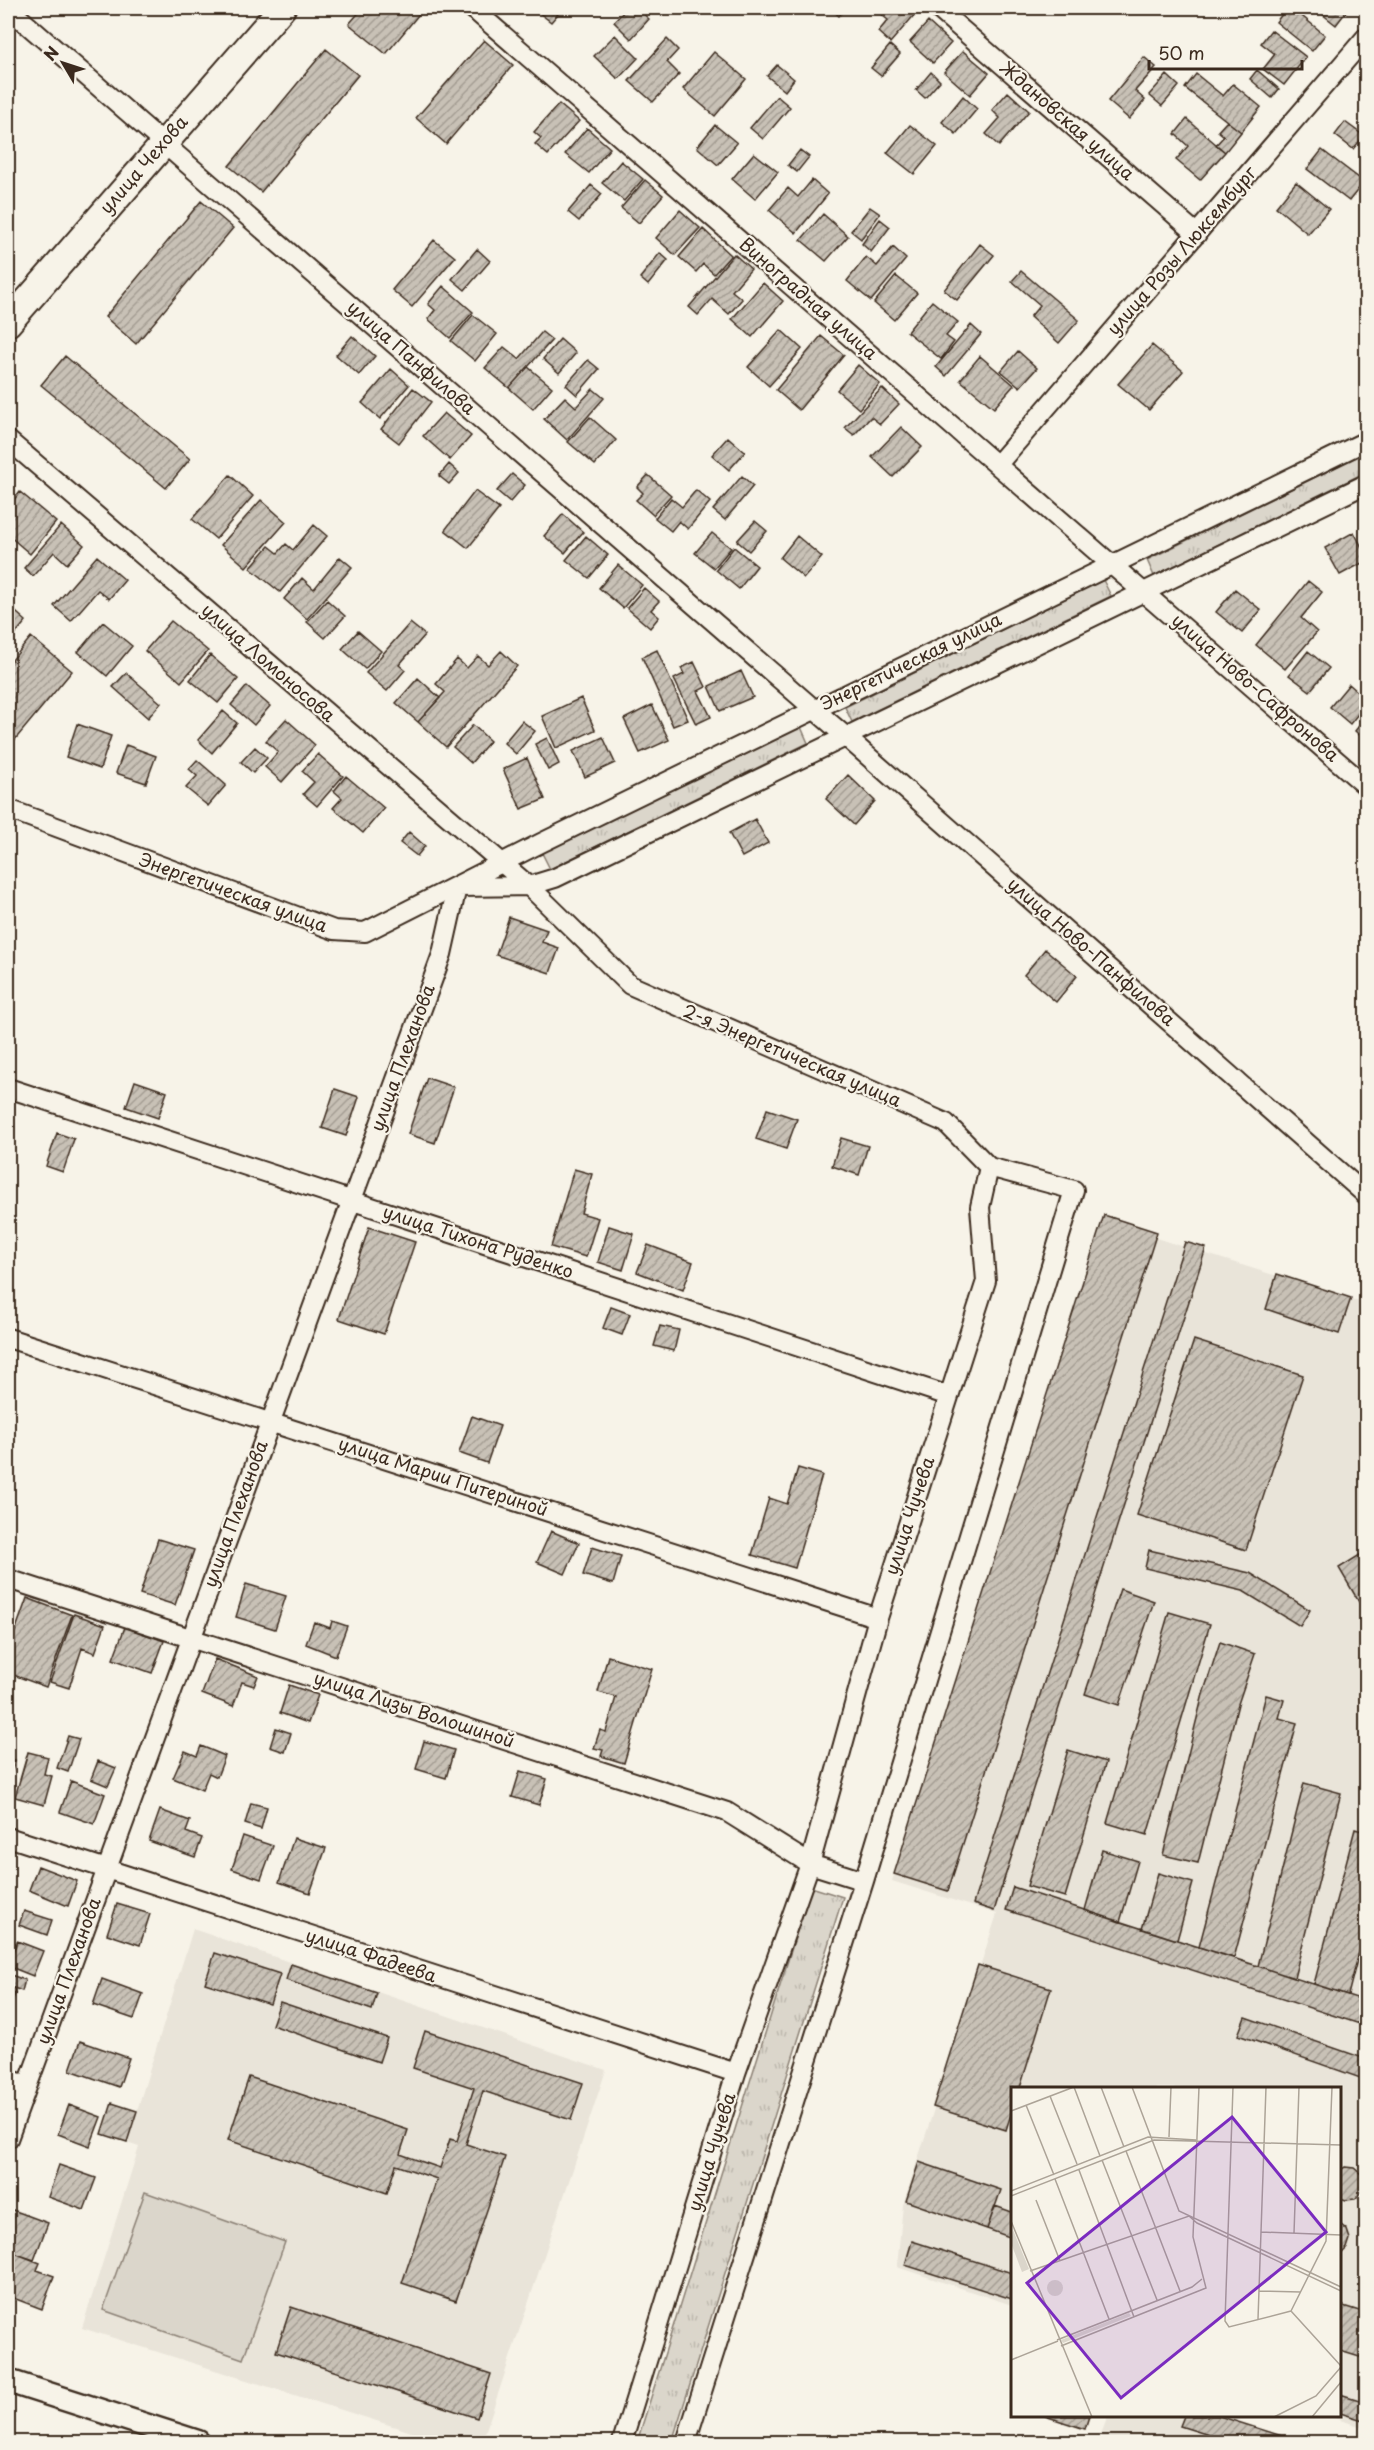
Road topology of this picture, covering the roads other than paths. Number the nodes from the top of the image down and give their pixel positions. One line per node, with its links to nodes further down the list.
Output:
1 (8, 8): 6 (street, улица Панфилова)
2 (282, 8): 6 (main road, улица Чехова)
3 (472, 8): 11 (street, Виноградная улица)
4 (937, 8): 7 (street, Ждановская улица)
5 (1366, 37): 7 (street, улица Розы Люксембург)
6 (164, 143): 8 (main road, улица Чехова); 15 (street, улица Панфилова)
7 (1197, 234): 11 (street, улица Розы Люксембург)
8 (8, 323)
9 (8, 440): 19 (street, улица Ломоносова)
10 (1366, 441): 13 (street, Энергетическая улица)
11 (998, 464): 13 (street, Виноградная улица)
12 (1366, 484): 14 (street, Энергетическая улица)
13 (1112, 564): 14 (street, Виноградная улица); 15 (street, Энергетическая улица)
14 (1144, 591): 16 (street, Энергетическая улица); 17 (street, улица Ново-Сафронова)
15 (814, 709): 16 (street, улица Ново-Панфилова); 19 (street, Энергетическая улица)
16 (845, 736): 20 (street, Энергетическая улица); 24 (street, улица Ново-Панфилова)
17 (1366, 786)
18 (8, 809): 21 (street, Энергетическая улица)
19 (500, 863): 20 (street, улица Ломоносова); 21 (street, Энергетическая улица)
20 (529, 886): 21 (street, Энергетическая улица); 23 (street, 2-я Энергетическая улица)
21 (457, 887): 25 (street, улица Плеханова)
22 (8, 1088): 25 (street, улица Тихона Руденко)
23 (990, 1167): 27 (street, улица Чучева); 35 (street, 2-я Энергетическая улица)
24 (1366, 1195)
25 (351, 1200): 27 (street, улица Тихона Руденко); 28 (street, улица Плеханова)
26 (8, 1338): 28 (street, улица Марии Питериной)
27 (949, 1396): 30 (street, улица Чучева)
28 (271, 1421): 30 (street, улица Марии Питериной); 31 (street, улица Плеханова)
29 (8, 1579): 31 (street, улица Лизы Волошиной)
30 (878, 1617): 33 (street, улица Чучева)
31 (191, 1638): 33 (street, улица Лизы Волошиной); 34 (street, улица Плеханова)
32 (8, 1837): 34 (street, улица Фадеева)
33 (810, 1864): 35 (street); 36 (street, улица Чучева)
34 (106, 1870): 36 (street, улица Фадеева); 38 (street, улица Плеханова)
35 (864, 1881): 43 (street)
36 (736, 2073): 42 (street, улица Чучева)
37 (8, 2079): 38 (street)
38 (27, 2085): 39 (street, улица Плеханова)
39 (8, 2139)
40 (8, 2381): 41 (street)
41 (198, 2442)
42 (622, 2442)
43 (686, 2442)

